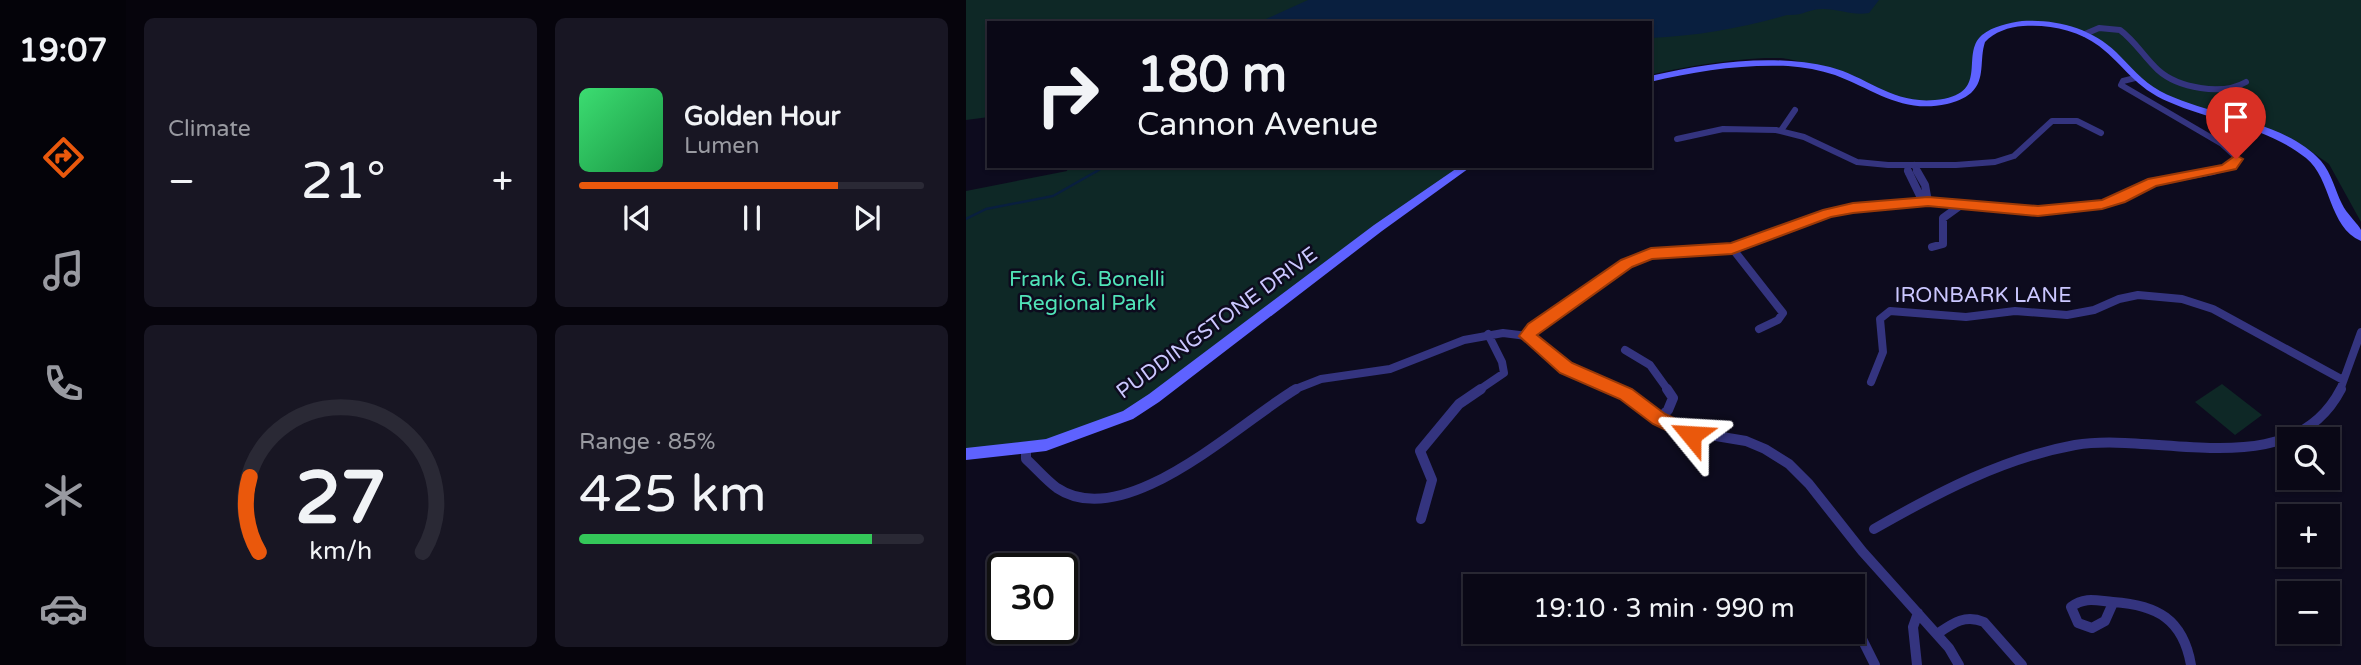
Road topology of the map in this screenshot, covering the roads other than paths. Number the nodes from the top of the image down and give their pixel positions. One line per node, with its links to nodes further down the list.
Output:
1 (2085, 34): 2 (street); 3 (street); 4 (street)
2 (2135, 78): 12 (street); 13 (street)
3 (1652, 79)
4 (2246, 82)
5 (1796, 110): 6 (street)
6 (1782, 129): 8 (street); 9 (street)
7 (2101, 133): 9 (street)
8 (1677, 139)
9 (1911, 165): 11 (street)
10 (1463, 168): 24 (street, PUDDINGSTONE DRIVE)
11 (1925, 202): 12 (street); 15 (street)
12 (1961, 205): 14 (street)
13 (2361, 237)
14 (1932, 247)
15 (1732, 248): 16 (street); 19 (street)
16 (1759, 330)
17 (2361, 332): 21 (street)
18 (1488, 334): 19 (street); 24 (street); 26 (street)
19 (1527, 336): 23 (street)
20 (1625, 350): 23 (street)
21 (2343, 380): 22 (street, IRONBARK LANE); 27 (street)
22 (1871, 382)
23 (1659, 419): 29 (street)
24 (1026, 449): 25 (street, PUDDINGSTONE DRIVE)
25 (966, 454)
26 (1421, 519)
27 (1874, 529)
28 (2113, 603): 36 (street)
29 (1918, 613): 30 (street); 33 (street)
30 (1937, 634): 34 (street); 35 (street)
31 (1865, 644): 32 (street)
32 (1875, 665)
33 (1917, 665)
34 (1959, 665)
35 (2022, 665)
36 (2191, 665)

